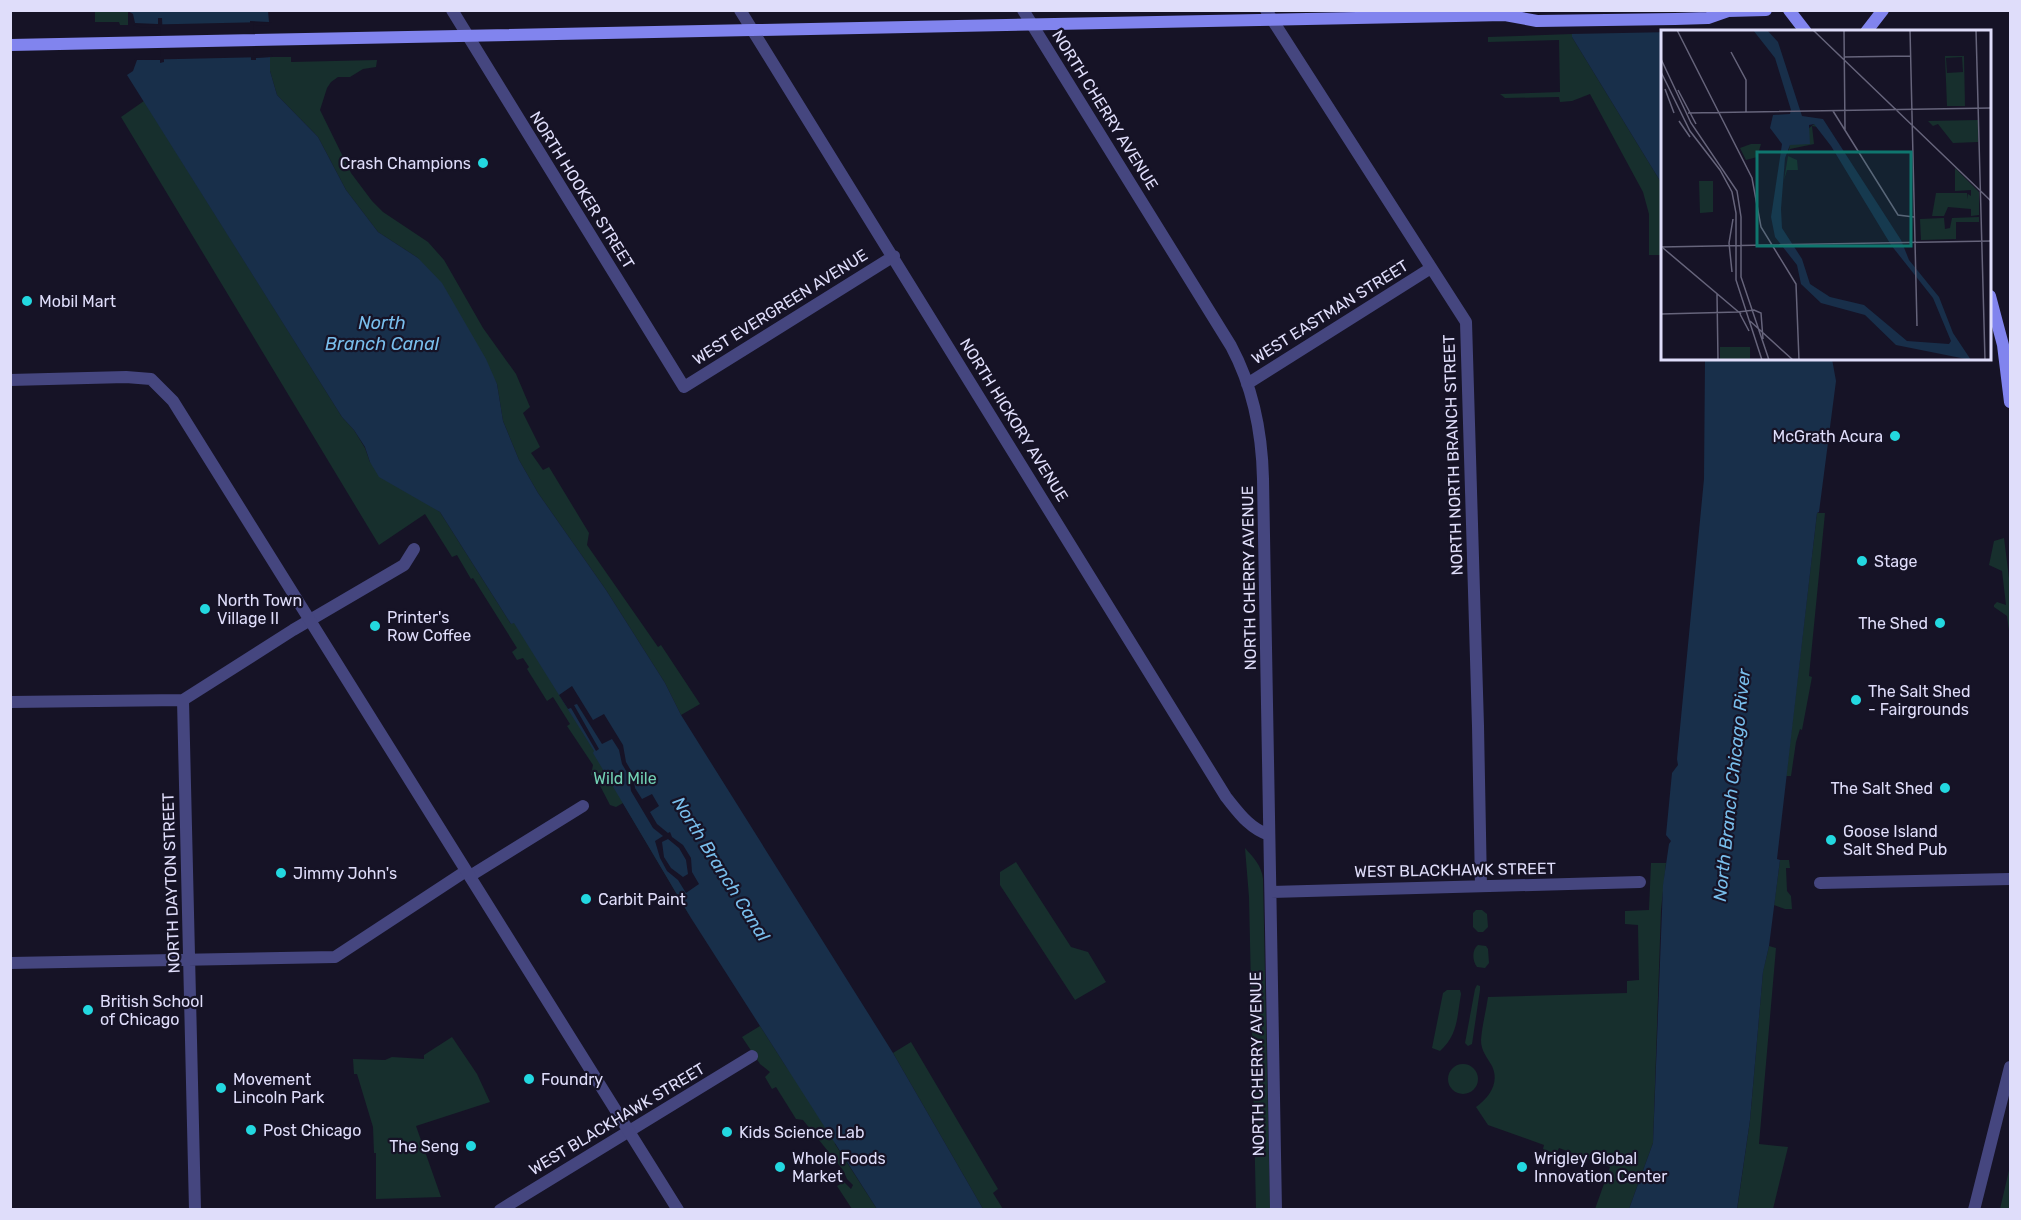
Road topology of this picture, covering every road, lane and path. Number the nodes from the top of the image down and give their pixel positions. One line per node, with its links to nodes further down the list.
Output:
1 (452, 10): 15 (street, NORTH HOOKER STREET)
2 (740, 10): 12 (street, NORTH HICKORY AVENUE)
3 (1023, 10): 11 (street, NORTH CHERRY AVENUE)
4 (1522, 10): 10 (main road)
5 (1766, 10): 8 (main road)
6 (1790, 10): 13 (main road)
7 (1882, 10): 14 (main road)
8 (1727, 11): 10 (main road)
9 (1269, 15): 10 (main road); 11 (main road); 18 (street, NORTH NORTH BRANCH STREET)
10 (1505, 15)
11 (1032, 25): 12 (main road); 21 (street, NORTH CHERRY AVENUE)
12 (753, 30): 15 (main road); 17 (street, NORTH HICKORY AVENUE)
13 (1805, 30)
14 (1867, 30)
15 (467, 36): 16 (main road); 22 (street, NORTH HOOKER STREET)
16 (10, 45)
17 (894, 256): 22 (street, WEST EVERGREEN AVENUE); 29 (street, NORTH HICKORY AVENUE)
18 (1431, 268): 21 (street, WEST EASTMAN STREET); 34 (street, NORTH NORTH BRANCH STREET)
19 (1991, 304): 23 (main road)
20 (10, 380): 25 (street)
21 (1247, 384): 29 (street, NORTH CHERRY AVENUE)
22 (684, 387)
23 (2010, 402)
24 (414, 549): 25 (street)
25 (310, 621): 26 (street); 30 (street)
26 (183, 700): 27 (street); 36 (street, NORTH DAYTON STREET)
27 (10, 702)
28 (583, 807): 30 (street)
29 (1269, 835): 35 (street, NORTH CHERRY AVENUE)
30 (468, 874): 36 (street); 40 (street)
31 (2010, 879): 33 (street)
32 (1640, 882): 34 (street, WEST BLACKHAWK STREET)
33 (1820, 883)
34 (1481, 886): 35 (street, WEST BLACKHAWK STREET)
35 (1271, 892): 44 (street, NORTH CHERRY AVENUE)
36 (190, 960): 37 (street); 41 (street, NORTH DAYTON STREET)
37 (10, 963)
38 (752, 1056): 40 (street, WEST BLACKHAWK STREET)
39 (2010, 1067): 45 (street)
40 (629, 1131): 42 (street, WEST BLACKHAWK STREET); 43 (street)
41 (195, 1209)
42 (500, 1209)
43 (678, 1209)
44 (1276, 1209)
45 (1974, 1209)

